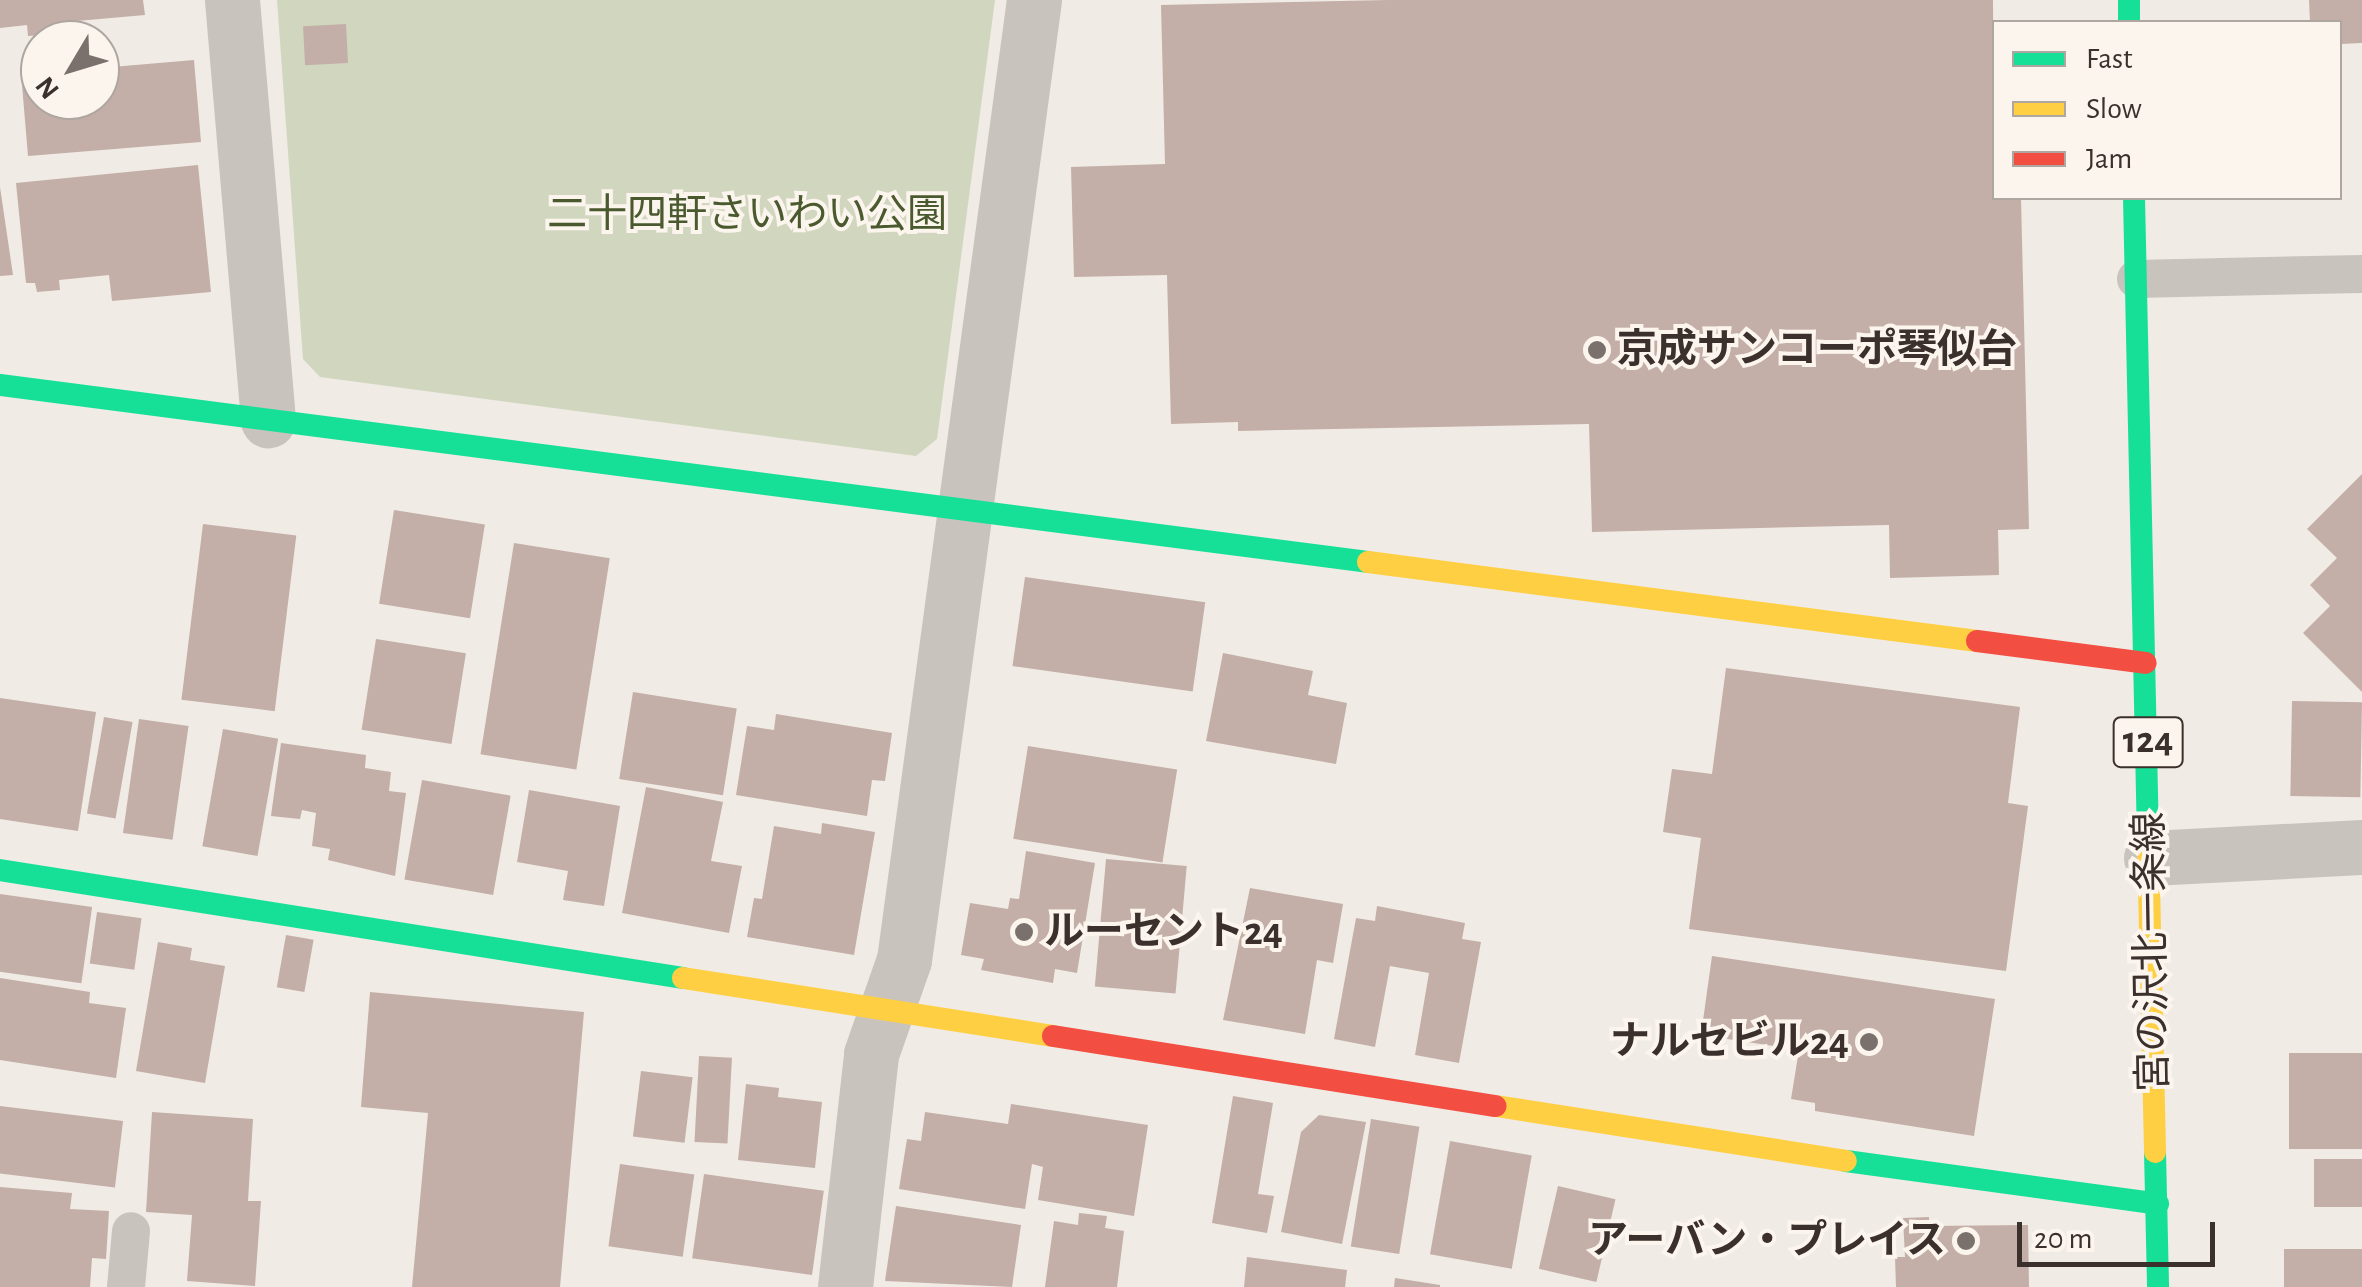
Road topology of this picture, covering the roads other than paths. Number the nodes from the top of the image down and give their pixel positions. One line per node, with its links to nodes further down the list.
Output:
1 (232, 0): 7 (street)
2 (1034, 0): 8 (street)
3 (2134, 200): 5 (street, 宮の沢北一条線 / 124)
4 (2362, 274): 5 (lane)
5 (2136, 278): 9 (street, 宮の沢北一条線 / 124)
6 (0, 385): 7 (street)
7 (268, 420): 8 (street)
8 (967, 512): 9 (street); 13 (street)
9 (2146, 663): 11 (street, 宮の沢北一条線 / 124)
10 (2362, 847): 11 (street)
11 (2150, 858): 14 (street, 宮の沢北一条線 / 124)
12 (0, 870): 13 (street)
13 (887, 1006): 14 (street); 17 (street)
14 (2158, 1204): 18 (street, 宮の沢北一条線 / 124)
15 (132, 1231): 16 (lane)
16 (126, 1287)
17 (845, 1287)
18 (2158, 1287)

